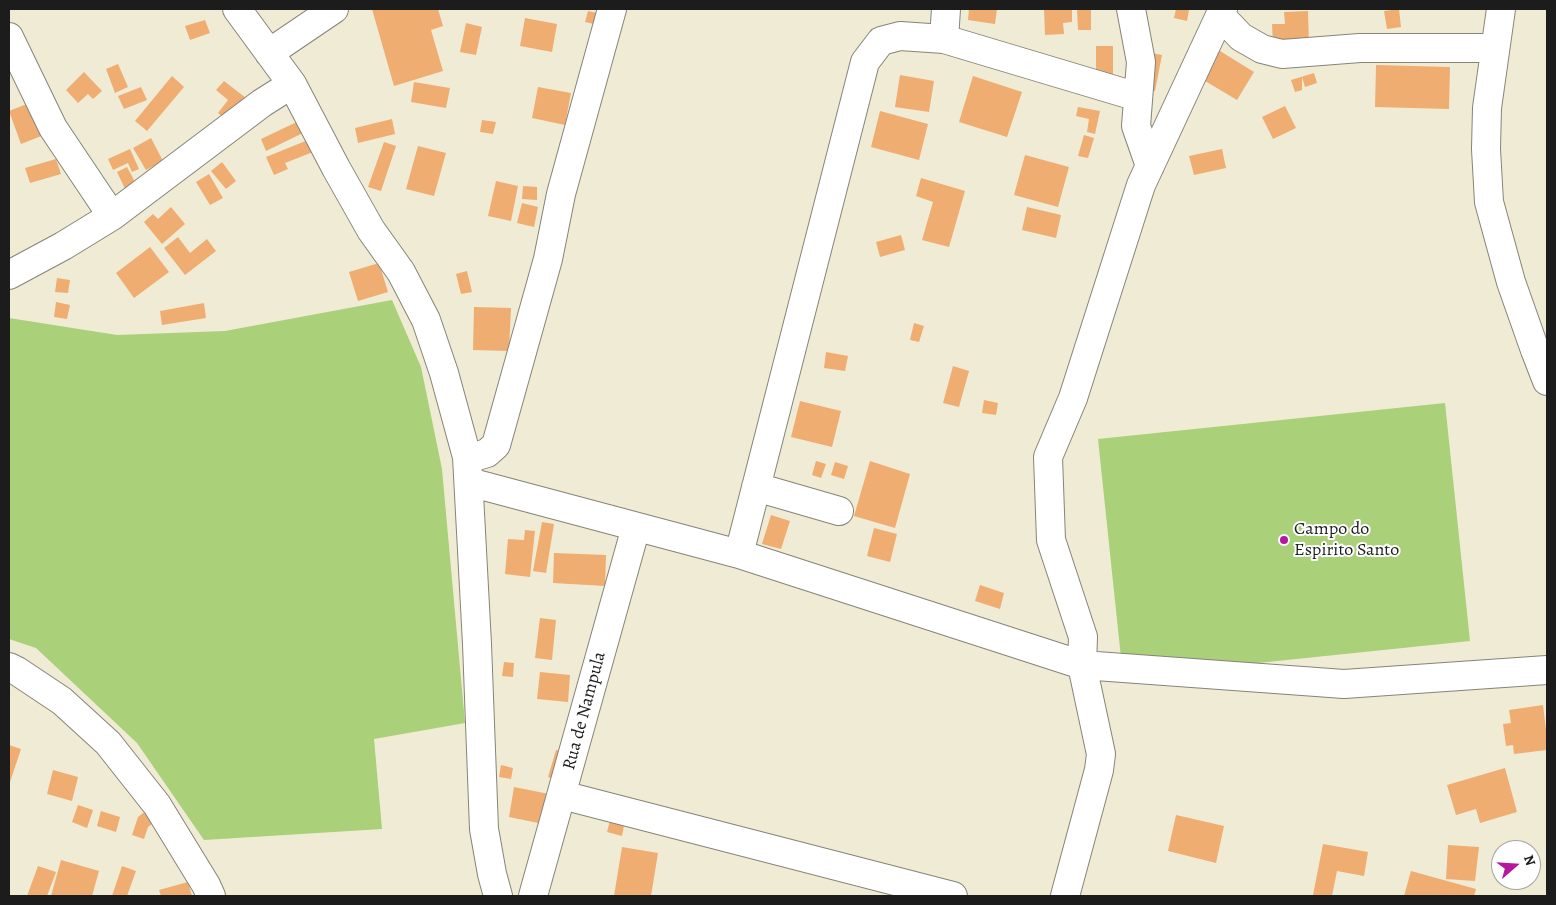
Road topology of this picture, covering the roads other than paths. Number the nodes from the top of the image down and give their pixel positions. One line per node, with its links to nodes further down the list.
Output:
1 (236, 9): 11 (street)
2 (334, 9): 11 (street)
3 (612, 9): 18 (street)
4 (946, 9): 9 (street)
5 (1131, 9): 13 (street)
6 (1501, 9): 10 (street)
7 (1222, 12): 10 (street); 14 (street)
8 (9, 37): 15 (street)
9 (944, 40): 13 (street); 19 (street)
10 (1495, 48): 17 (street)
11 (269, 53): 12 (street)
12 (292, 84): 15 (street); 18 (street)
13 (1138, 96): 14 (street)
14 (1150, 166): 23 (street)
15 (112, 216): 16 (street)
16 (9, 275)
17 (1547, 381)
18 (468, 470): 21 (street); 28 (street)
19 (756, 487): 20 (street); 22 (street)
20 (839, 512)
21 (636, 527): 22 (street); 26 (street, Rua de Nampula)
22 (739, 554): 23 (street)
23 (1082, 665): 25 (street); 31 (street)
24 (9, 667): 27 (street)
25 (1547, 670)
26 (562, 795): 29 (street, Rua de Nampula); 30 (street)
27 (211, 896)
28 (498, 896)
29 (533, 896)
30 (954, 896)
31 (1065, 896)

